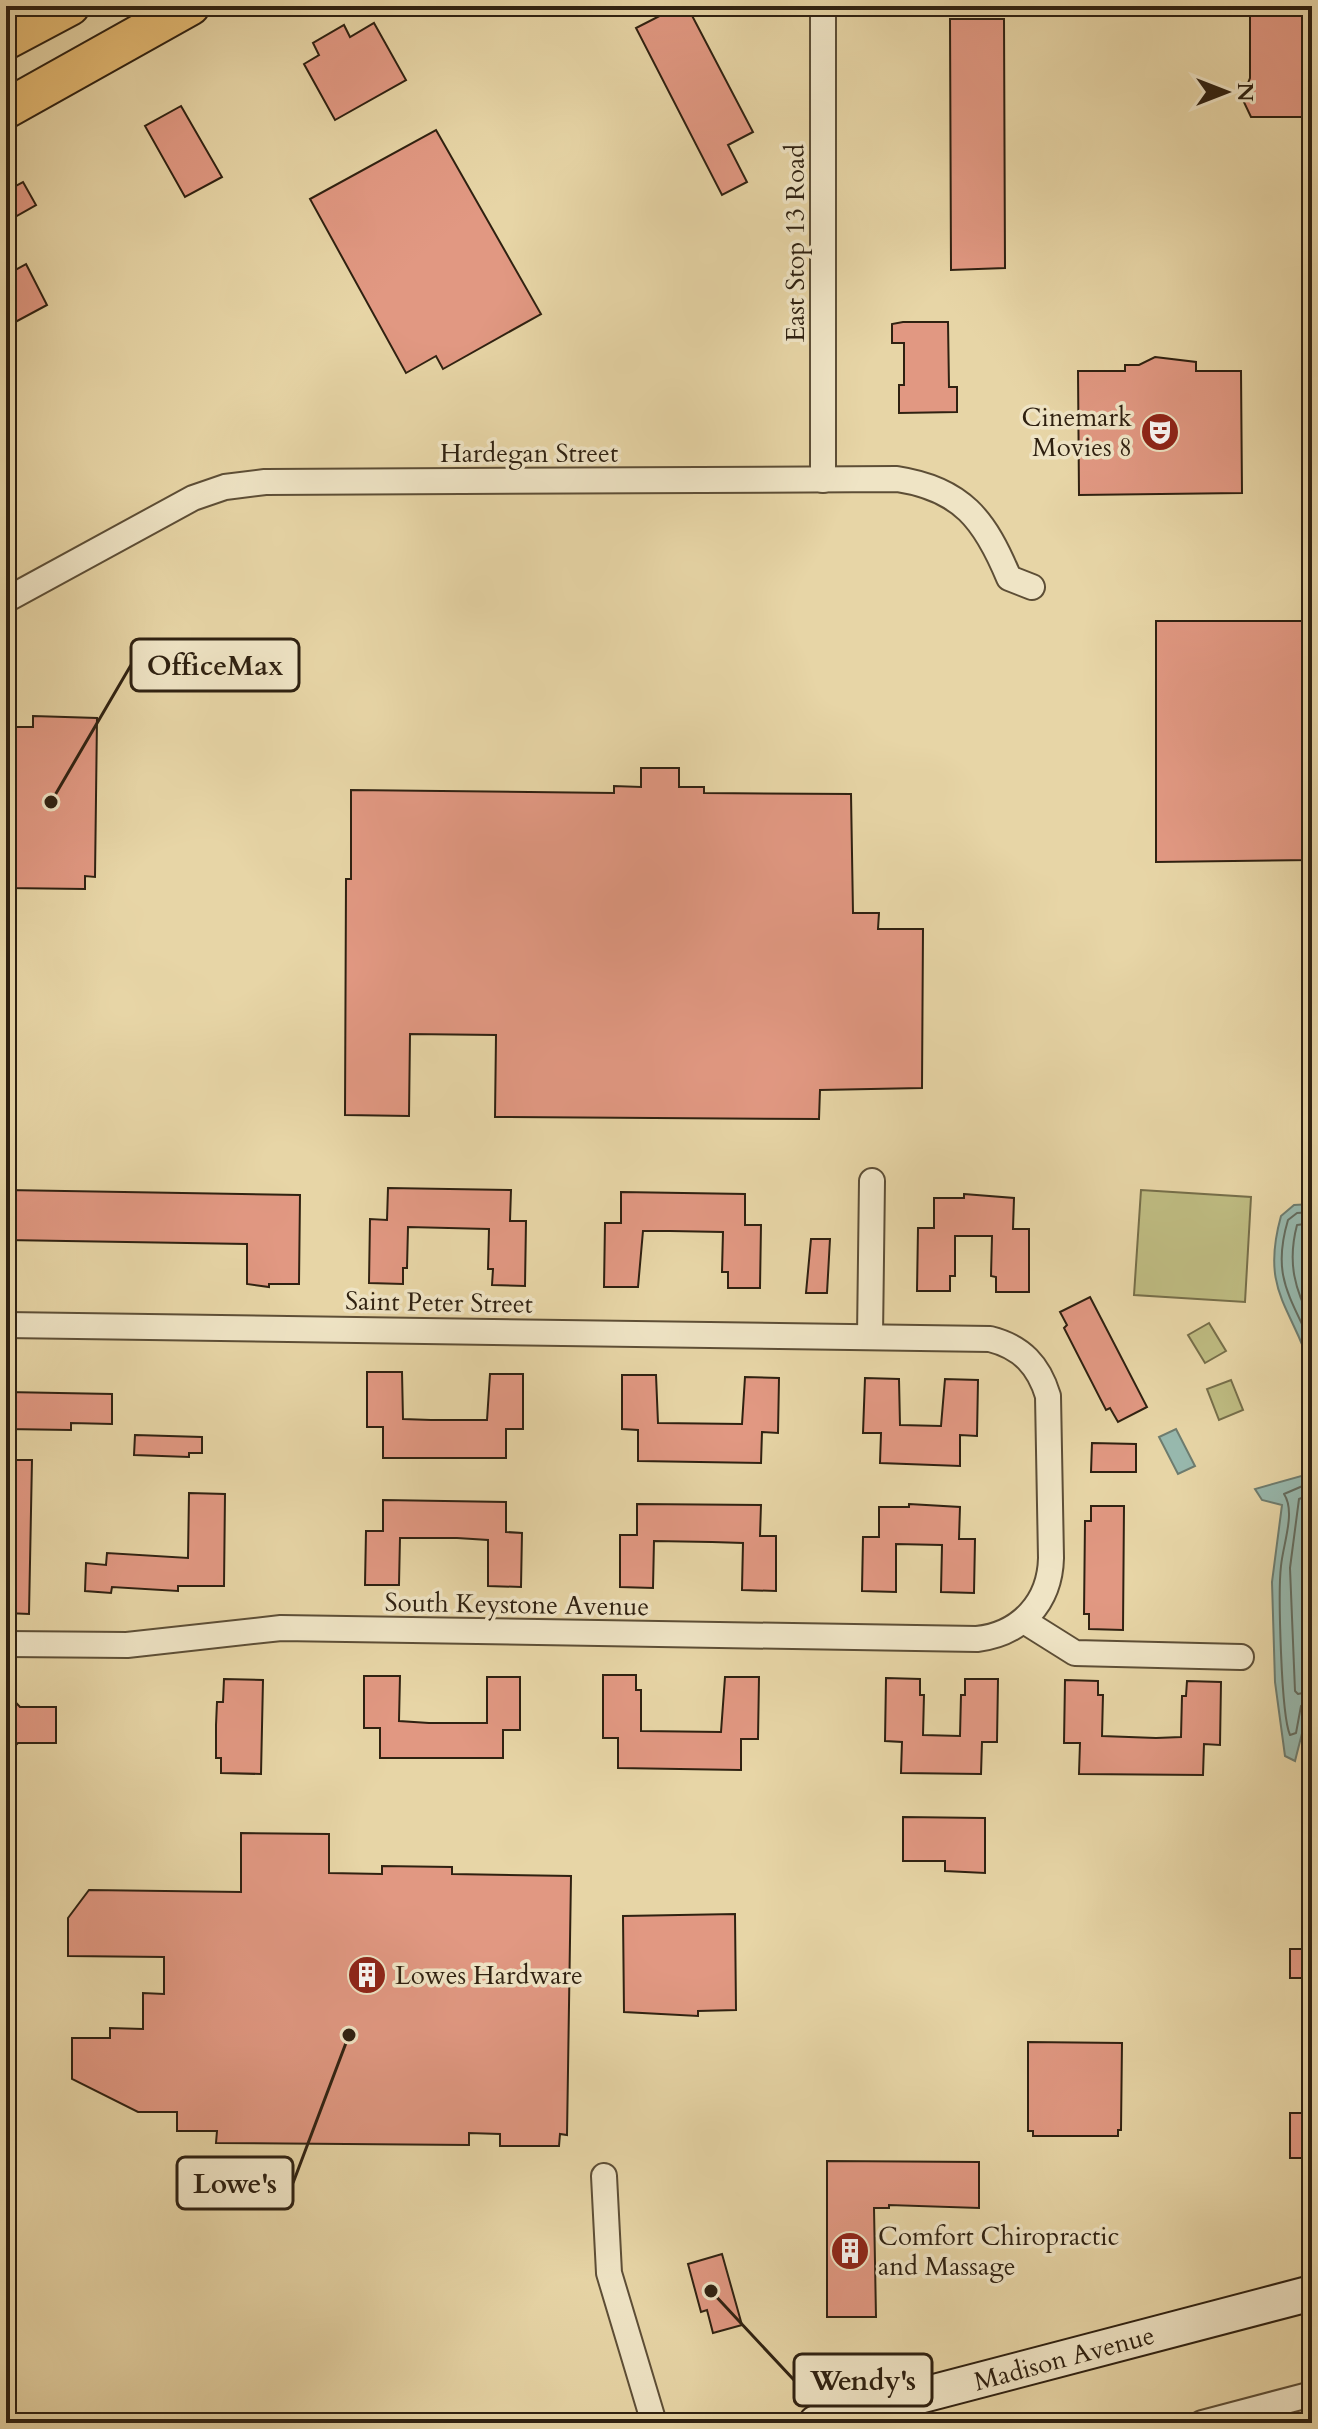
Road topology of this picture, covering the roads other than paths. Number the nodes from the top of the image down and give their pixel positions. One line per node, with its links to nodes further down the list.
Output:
1 (70, 6): 4 (main road)
2 (190, 6): 5 (main road)
3 (823, 6): 6 (street, East Stop 13 Road)
4 (6, 40)
5 (6, 109)
6 (823, 480): 7 (street, Hardegan Street); 8 (street, Hardegan Street)
7 (1032, 587)
8 (6, 600)
9 (872, 1181): 11 (street)
10 (6, 1325): 11 (street, Saint Peter Street)
11 (870, 1336): 12 (street, Saint Peter Street)
12 (1026, 1619): 13 (street, South Keystone Avenue); 14 (street)
13 (6, 1644)
14 (1241, 1657)
15 (604, 2176): 19 (street)
16 (1312, 2293): 18 (main road, Madison Avenue)
17 (1312, 2394): 21 (street)
18 (899, 2412): 20 (main road, Madison Avenue)
19 (654, 2423)
20 (816, 2423)
21 (1202, 2423)

